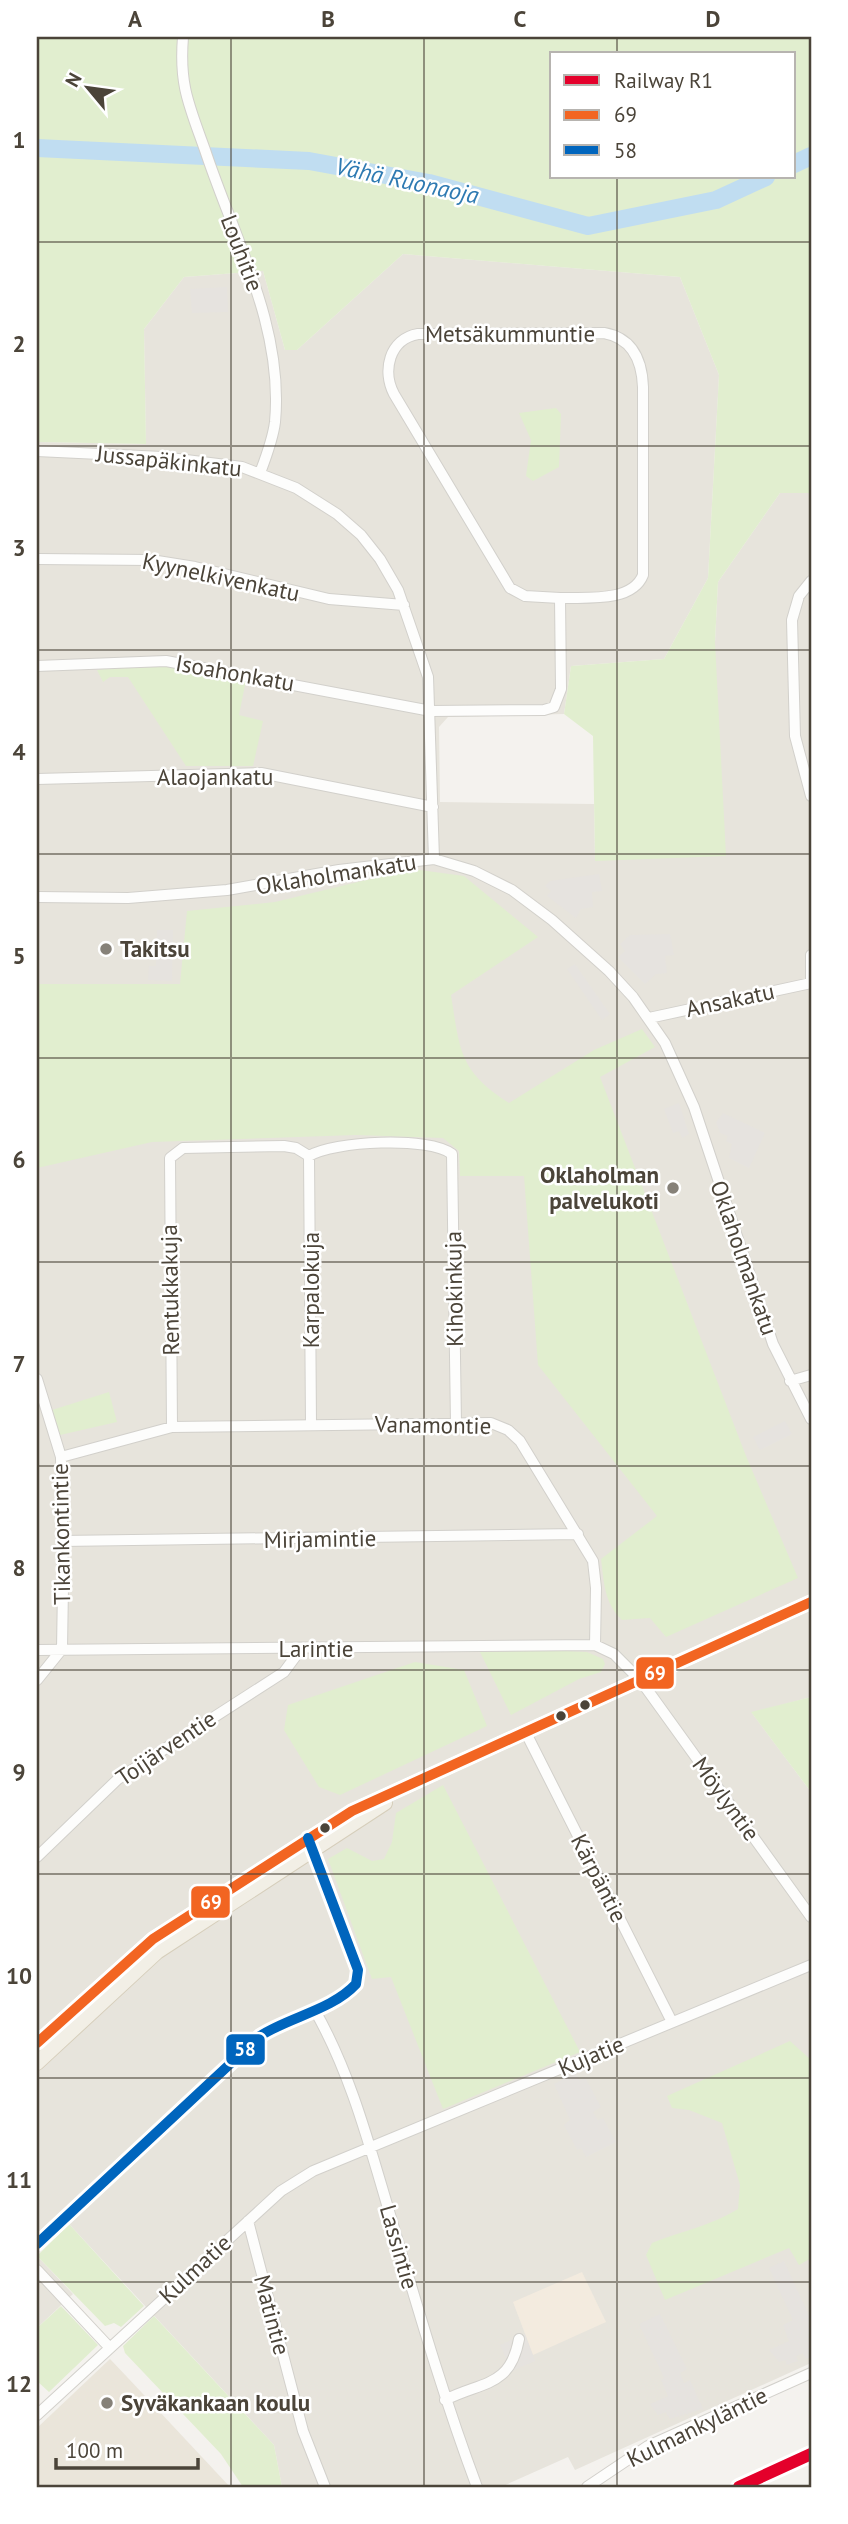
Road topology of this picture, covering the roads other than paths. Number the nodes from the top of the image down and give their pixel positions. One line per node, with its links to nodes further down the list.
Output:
1 (183, 37): 3 (street, Louhitie)
2 (37, 451): 3 (street, Jussapäkinkatu)
3 (260, 473): 7 (street, Jussapäkinkatu)
4 (37, 559): 7 (street, Kyynelkivenkatu)
5 (811, 581): 11 (street)
6 (560, 598): 6 (street, Metsäkummuntie); 9 (street)
7 (404, 605): 9 (street, Jussapäkinkatu)
8 (37, 666): 9 (street, Isoahonkatu)
9 (431, 712): 12 (street, Jussapäkinkatu)
10 (37, 779): 12 (street, Alaojankatu)
11 (811, 796)
12 (433, 807): 13 (street, Jussapäkinkatu)
13 (434, 859): 14 (street, Oklaholmankatu); 17 (street, Oklaholmankatu)
14 (37, 897)
15 (811, 955): 16 (street)
16 (811, 983): 17 (street, Ansakatu)
17 (649, 1018): 21 (street, Oklaholmankatu)
18 (309, 1156): 23 (street, Karpalokuja); 24 (street, Kihokinkuja); 25 (street, Rentukkakuja)
19 (811, 1375): 21 (street)
20 (37, 1380): 26 (street, Tikankontintie)
21 (790, 1381): 22 (street, Oklaholmankatu)
22 (811, 1419)
23 (311, 1424): 24 (street, Vanamontie); 25 (street, Vanamontie)
24 (456, 1424): 27 (street, Vanamontie)
25 (172, 1427): 26 (street, Vanamontie)
26 (61, 1458): 28 (street, Tikankontintie)
27 (578, 1534): 28 (street, Mirjamintie); 30 (street, Vanamontie)
28 (62, 1541): 31 (street, Tikankontintie)
29 (811, 1602): 35 (main road)
30 (595, 1645): 32 (street, Larintie); 35 (street)
31 (62, 1649): 32 (street, Larintie); 33 (street, Larintie); 34 (street)
32 (301, 1649): 38 (street, Toijärventie)
33 (37, 1650)
34 (37, 1680)
35 (640, 1681): 36 (main road); 39 (street, Möylyntie)
36 (526, 1733): 37 (main road); 42 (street, Kärpäntie)
37 (311, 1845): 41 (street); 43 (main road); 44 (main road)
38 (37, 1857)
39 (811, 1917)
40 (811, 1965): 42 (street, Kujatie)
41 (314, 2009): 45 (street, Lassintie); 47 (street)
42 (672, 2022): 45 (street, Kujatie)
43 (37, 2043)
44 (37, 2063)
45 (371, 2149): 46 (street, Kulmatie); 52 (street, Lassintie)
46 (248, 2221): 50 (street, Kulmatie); 54 (street, Matintie)
47 (37, 2244)
48 (37, 2270): 50 (street)
49 (519, 2339): 52 (street)
50 (110, 2348): 53 (street, Kulmatie)
51 (811, 2373): 56 (street, Kulmankyläntie)
52 (446, 2400): 55 (street, Lassintie)
53 (37, 2416)
54 (325, 2487)
55 (477, 2487)
56 (587, 2487)

